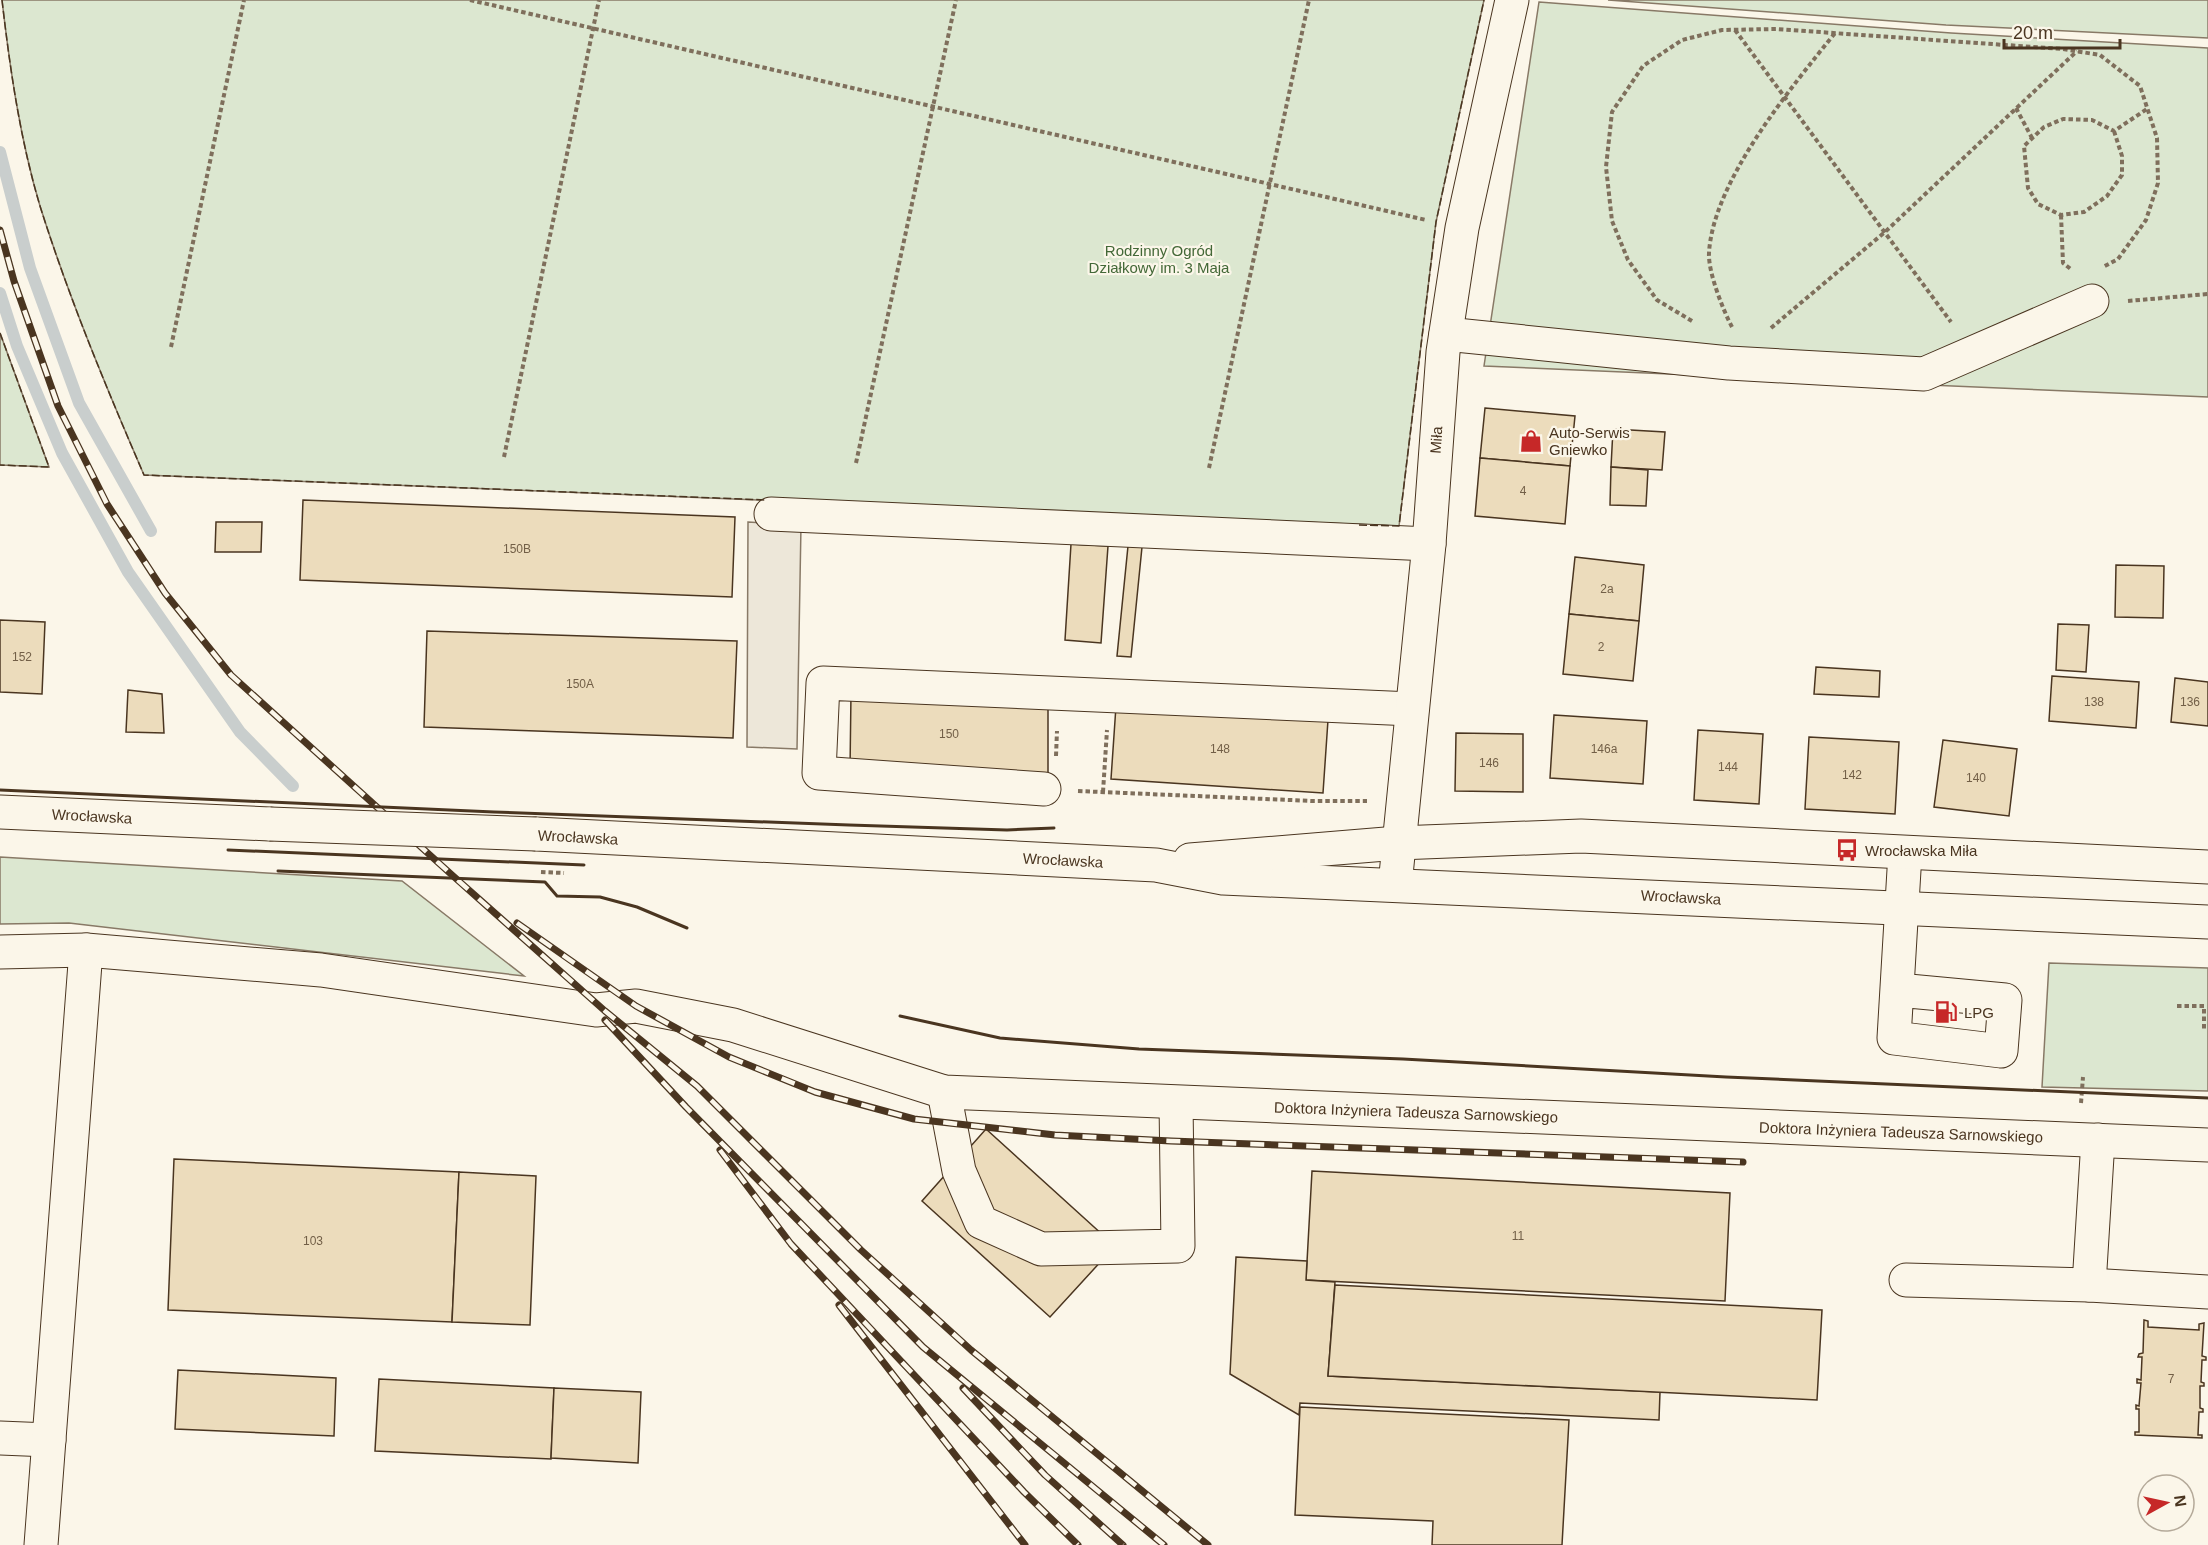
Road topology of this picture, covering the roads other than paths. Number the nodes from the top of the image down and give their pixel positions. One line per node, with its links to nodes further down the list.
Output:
1 (1512, 0): 3 (street, Miła)
2 (2088, 289): 3 (street)
3 (1446, 334): 5 (street, Miła)
4 (771, 514): 5 (street)
5 (1429, 544): 6 (street, Miła)
6 (1412, 709): 7 (street); 9 (street, Miła)
7 (1049, 790)
8 (0, 812): 11 (street, Wrocławska, bridge)
9 (1398, 843): 10 (street, Wrocławska); 11 (street, Wrocławska); 13 (street, Miła)
10 (1905, 853): 12 (street, Wrocławska); 14 (street)
11 (1156, 865): 13 (street, Wrocławska)
12 (2208, 867)
13 (1395, 885): 14 (street, Wrocławska)
14 (1903, 907): 15 (street, Wrocławska); 18 (street)
15 (2208, 922)
16 (86, 950): 17 (street, Doktora Inżyniera Tadeusza Sarnowskiego); 19 (street, Doktora Inżyniera Tadeusza Sarnowskiego); 27 (street)
17 (0, 952)
18 (1898, 990)
19 (944, 1092): 20 (street, Doktora Inżyniera Tadeusza Sarnowskiego); 20 (street)
20 (1176, 1103): 21 (street, Doktora Inżyniera Tadeusza Sarnowskiego)
21 (2098, 1140): 22 (street, Doktora Inżyniera Tadeusza Sarnowskiego); 24 (street)
22 (2208, 1144)
23 (1906, 1280): 24 (street)
24 (2089, 1285): 25 (street)
25 (2208, 1292)
26 (0, 1438): 27 (street)
27 (49, 1440): 28 (street)
28 (41, 1545)

